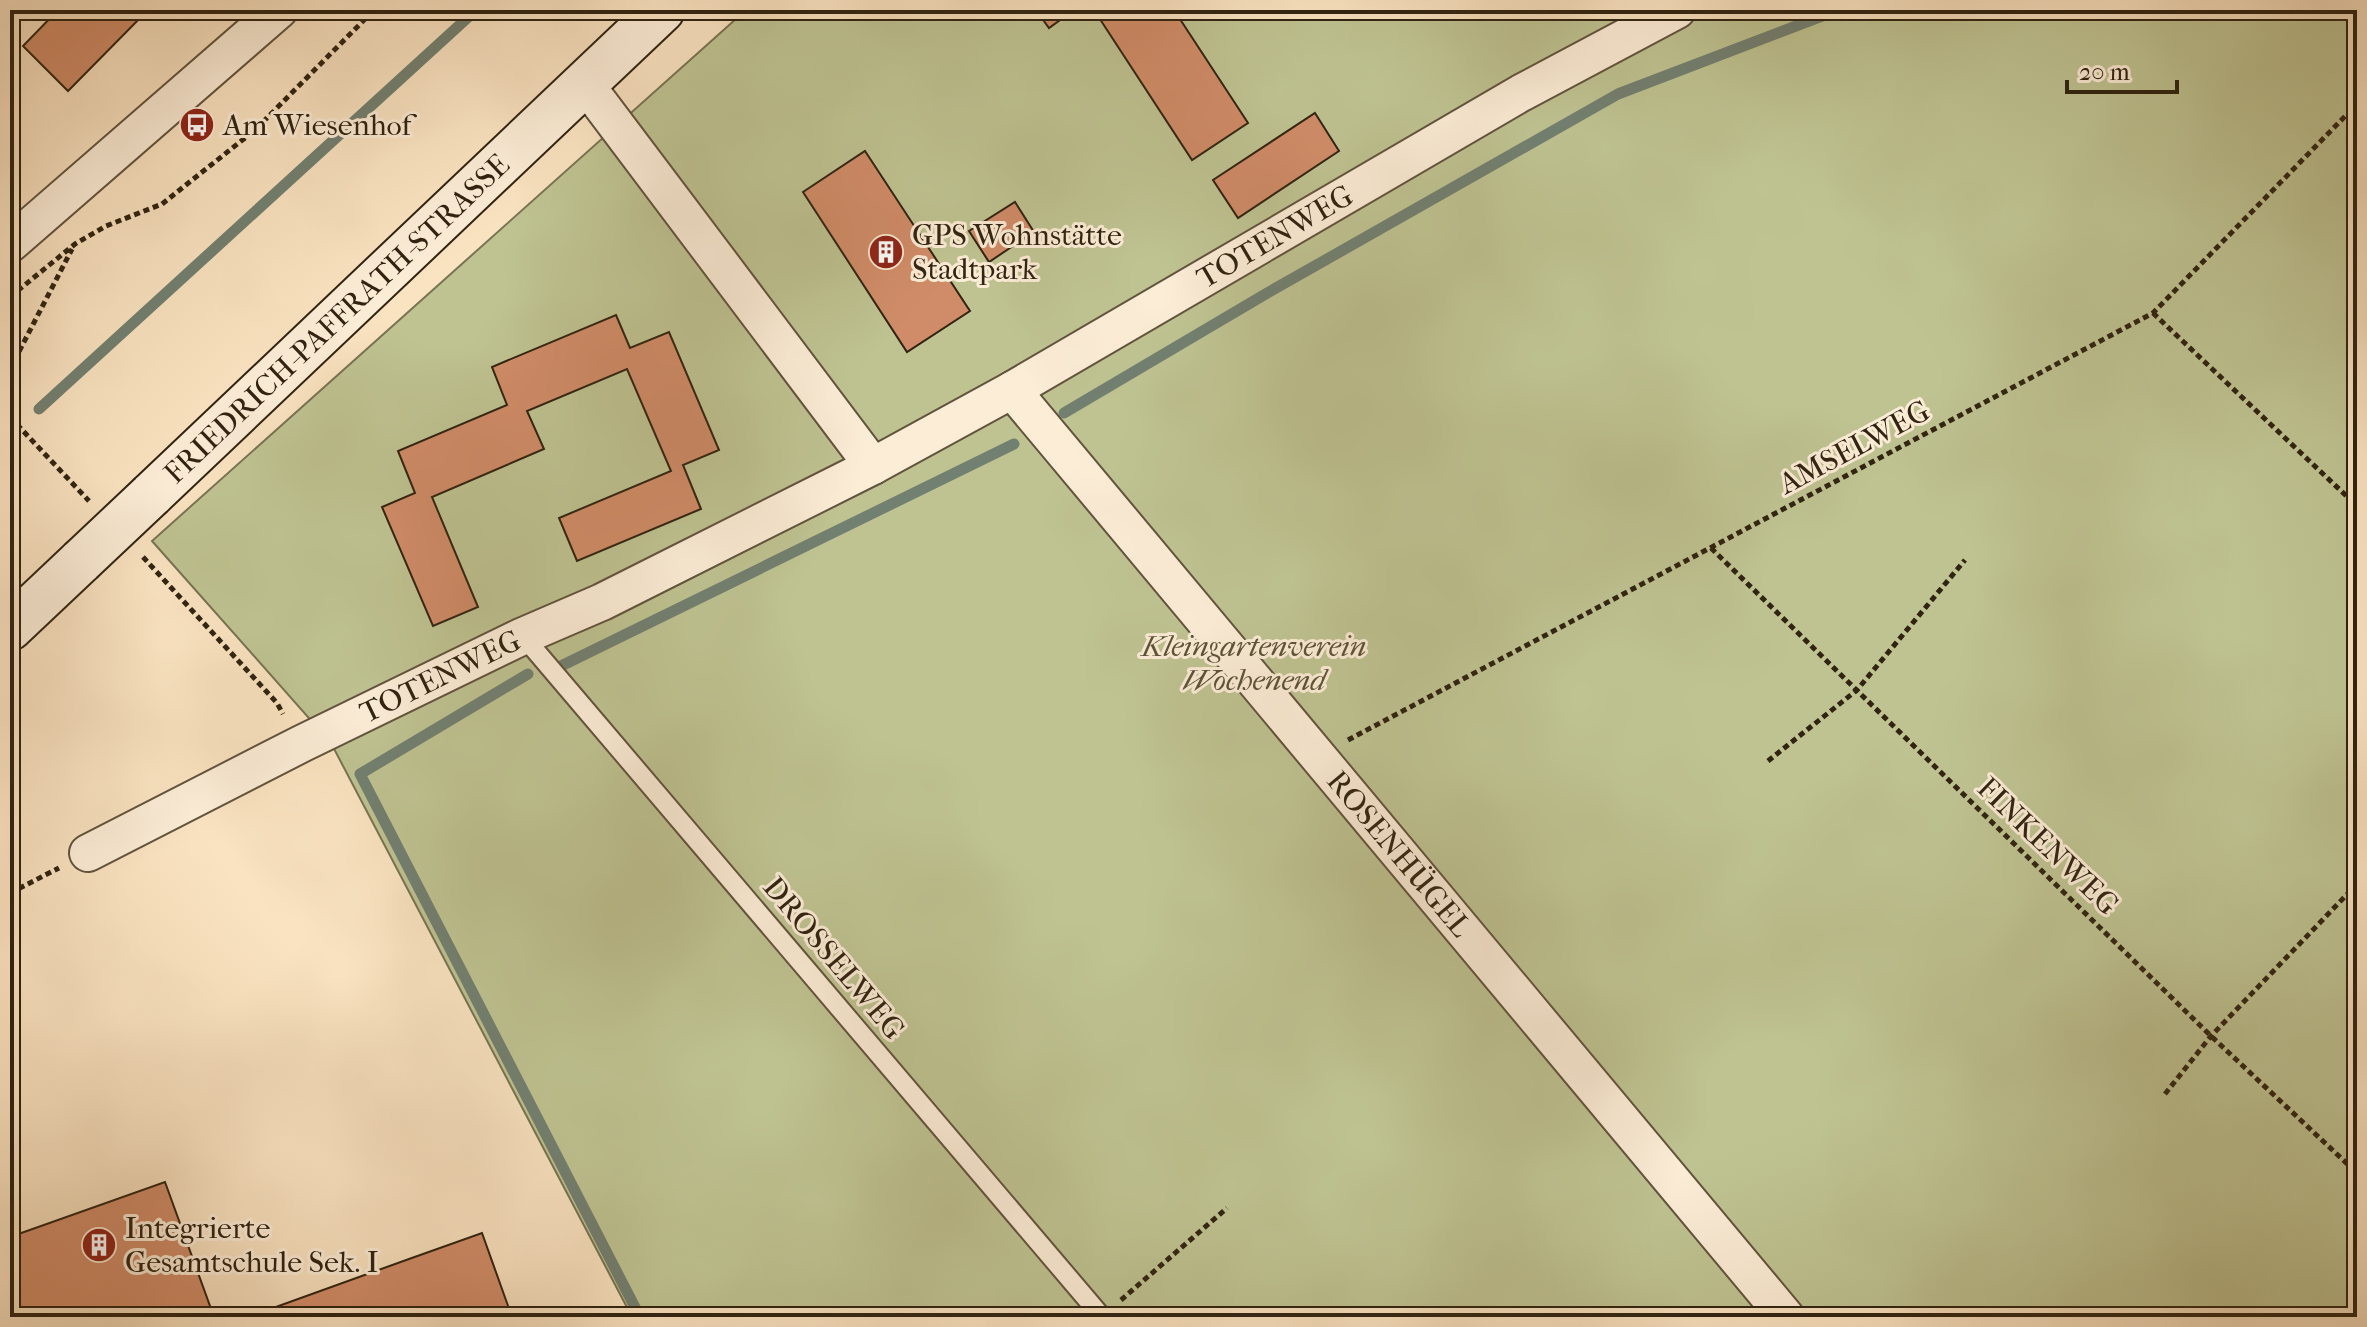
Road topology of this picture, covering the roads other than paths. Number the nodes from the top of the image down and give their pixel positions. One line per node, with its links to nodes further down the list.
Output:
1 (279, 10): 5 (street)
2 (662, 10): 4 (main road, FRIEDRICH-PAFFRATH-STRASSE)
3 (1677, 10): 6 (street, TOTENWEG)
4 (586, 85): 7 (street); 8 (main road, FRIEDRICH-PAFFRATH-STRASSE, bridge)
5 (10, 244)
6 (1012, 390): 7 (street, TOTENWEG); 12 (street, ROSENHÜGEL)
7 (873, 466): 9 (street, TOTENWEG)
8 (10, 628)
9 (523, 636): 10 (street, TOTENWEG); 11 (lane, DROSSELWEG)
10 (88, 853)
11 (1102, 1317)
12 (1786, 1317)

